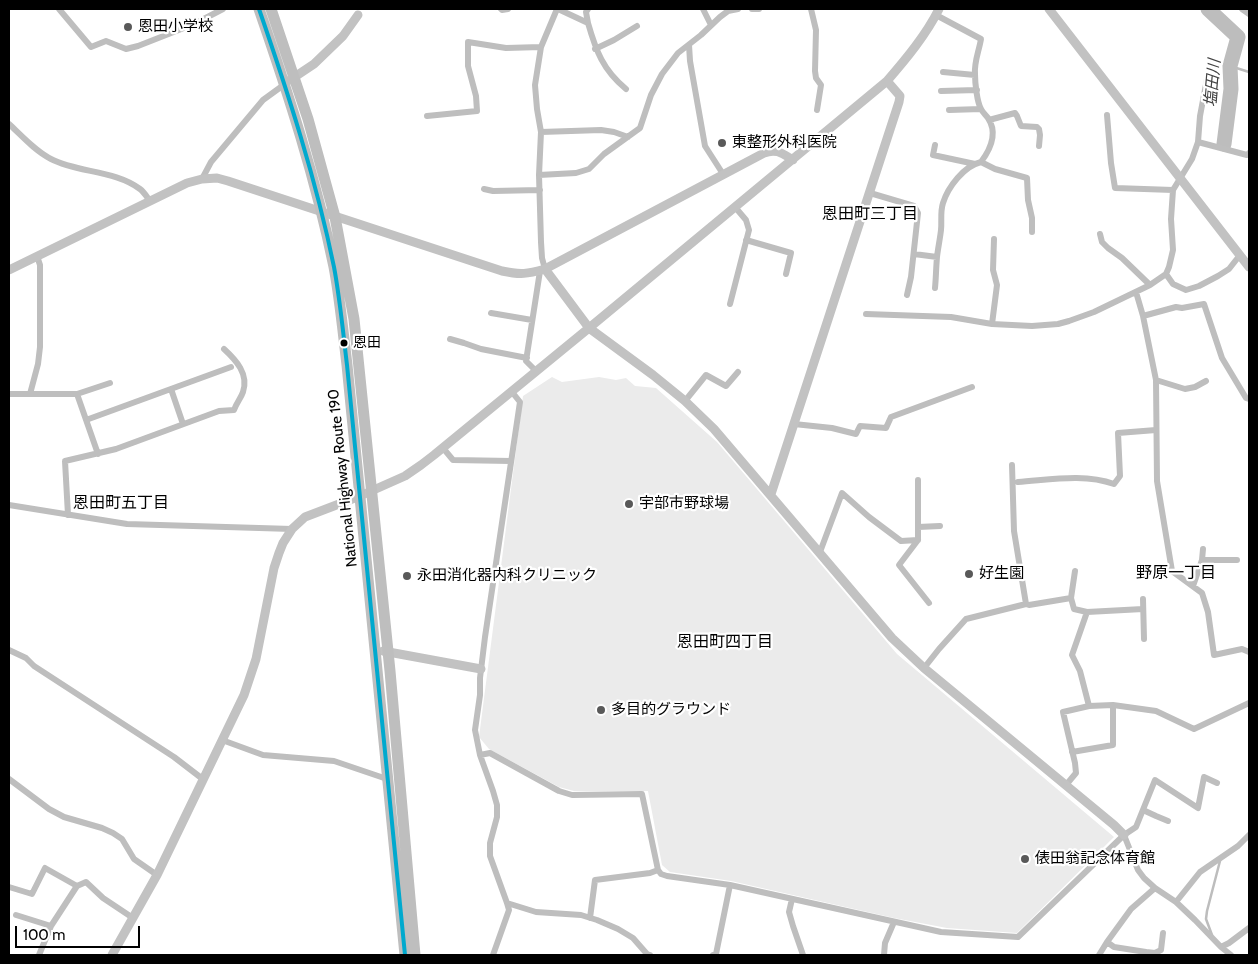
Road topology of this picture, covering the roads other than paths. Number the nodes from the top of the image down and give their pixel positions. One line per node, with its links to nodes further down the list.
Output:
1 (59, 9): 2 (street)
2 (223, 9)
3 (259, 9): 28 (highway, National Highway Route 190)
4 (272, 9): 28 (highway, National Highway Route 190)
5 (501, 9): 6 (street)
6 (508, 9)
7 (557, 9): 19 (street); 23 (street)
8 (588, 9): 19 (street)
9 (703, 9): 20 (street)
10 (738, 9): 20 (street)
11 (752, 9): 12 (street)
12 (758, 9)
13 (811, 9): 34 (street)
14 (1049, 9): 50 (street)
15 (1242, 9): 18 (street)
16 (359, 12): 28 (street)
17 (937, 12): 26 (street); 29 (street)
18 (1249, 14)
19 (588, 23): 24 (street)
20 (711, 25): 22 (street)
21 (637, 26): 24 (street)
22 (689, 45): 41 (street); 48 (street)
23 (541, 46): 37 (street); 40 (street)
24 (595, 48): 30 (street)
25 (942, 72): 26 (street)
26 (975, 75): 31 (street)
27 (1207, 79): 42 (street)
28 (290, 81): 51 (street); 58 (highway, National Highway Route 190); 59 (highway, National Highway Route 190)
29 (887, 81): 46 (street); 55 (street)
30 (626, 89)
31 (977, 90): 32 (street); 33 (street)
32 (941, 91)
33 (981, 109): 35 (street); 38 (street)
34 (817, 110)
35 (949, 110)
36 (1108, 115): 54 (street)
37 (427, 116)
38 (989, 120): 44 (street); 47 (street)
39 (9, 124): 56 (street)
40 (541, 132): 41 (street); 49 (street)
41 (628, 137): 49 (street)
42 (1198, 142): 45 (street); 50 (street)
43 (935, 145): 47 (street)
44 (1039, 146)
45 (1249, 154)
46 (793, 160): 48 (street); 57 (street)
47 (978, 163): 60 (street); 67 (street)
48 (723, 174): 70 (street)
49 (539, 175): 53 (street)
50 (1180, 178): 54 (street); 65 (street)
51 (202, 179): 56 (street); 58 (street)
52 (484, 189): 53 (street)
53 (540, 190): 70 (street)
54 (1173, 190): 72 (street)
55 (870, 193): 64 (street); 103 (street)
56 (150, 201): 66 (street)
57 (735, 208): 63 (street); 83 (street)
58 (321, 211): 59 (street); 113 (highway, National Highway Route 190)
59 (335, 217): 70 (street); 111 (highway, National Highway Route 190)
60 (1032, 232)
61 (1100, 234): 73 (street)
62 (994, 239): 82 (street)
63 (746, 240): 71 (street); 77 (street)
64 (914, 254): 67 (street); 76 (street)
65 (1240, 255): 68 (street); 72 (street)
66 (37, 256): 69 (street); 97 (street)
67 (937, 257): 74 (street)
68 (1249, 267)
69 (9, 270)
70 (542, 270): 81 (street); 83 (street)
71 (786, 274)
72 (1166, 274): 73 (street)
73 (1150, 285): 75 (street)
74 (935, 288)
75 (1136, 292): 80 (street); 82 (street)
76 (907, 295)
77 (730, 304)
78 (491, 313): 81 (street)
79 (866, 314): 82 (street)
80 (1143, 316): 90 (street); 99 (street)
81 (532, 320): 86 (street)
82 (992, 324)
83 (589, 328): 88 (street); 100 (street)
84 (450, 339): 86 (street)
85 (224, 349): 102 (street)
86 (526, 358): 88 (street)
87 (231, 367): 94 (street)
88 (536, 371): 95 (street)
89 (738, 372): 100 (street)
90 (1156, 380): 91 (street); 104 (street)
91 (1206, 381)
92 (110, 383): 98 (street)
93 (972, 387): 103 (street)
94 (171, 389): 101 (street); 102 (street)
95 (512, 392): 105 (street); 107 (street)
96 (9, 394): 97 (street)
97 (30, 394): 98 (street)
98 (77, 394): 101 (street)
99 (1249, 399)
100 (685, 401): 112 (street)
101 (86, 420): 106 (street)
102 (183, 424): 106 (street)
103 (794, 424): 112 (street)
104 (1156, 430): 110 (street); 125 (street)
105 (443, 448): 107 (street); 111 (street)
106 (98, 454): 115 (street)
107 (511, 461): 138 (street)
108 (1012, 465): 129 (street)
109 (918, 480): 117 (street)
110 (1018, 482)
111 (372, 490): 113 (street); 135 (highway, National Highway Route 190)
112 (771, 494): 121 (street)
113 (360, 496): 118 (street); 133 (highway, National Highway Route 190)
114 (9, 505): 115 (street)
115 (68, 515): 118 (street)
116 (940, 526): 117 (street)
117 (918, 527): 119 (street)
118 (292, 529): 142 (street)
119 (918, 540): 121 (street); 128 (street)
120 (1203, 548): 122 (street)
121 (820, 552): 137 (street)
122 (1202, 560): 123 (street); 125 (street)
123 (1237, 560)
124 (1075, 571): 126 (street)
125 (1193, 586): 136 (street)
126 (1071, 598): 129 (street); 131 (street)
127 (1143, 599): 130 (street)
128 (930, 603)
129 (1026, 604): 137 (street)
130 (1143, 609): 131 (street); 132 (street)
131 (1087, 612): 140 (street)
132 (1144, 639)
133 (375, 649): 135 (street); 146 (highway, National Highway Route 190)
134 (9, 650): 147 (street)
135 (388, 652): 138 (street); 176 (highway, National Highway Route 190)
136 (1249, 652)
137 (924, 668): 149 (street)
138 (481, 670): 144 (street)
139 (1249, 703): 141 (street)
140 (1089, 706): 141 (street); 143 (street)
141 (1112, 706): 143 (street)
142 (222, 740): 146 (street); 147 (street)
143 (1072, 752): 149 (street)
144 (480, 755): 154 (street); 162 (street)
145 (9, 779): 155 (street)
146 (387, 779): 175 (highway, National Highway Route 190)
147 (204, 780): 155 (street)
148 (1217, 783): 150 (street)
149 (1066, 785): 152 (street)
150 (1143, 810): 151 (street); 152 (street)
151 (1168, 821)
152 (1124, 835): 159 (street); 166 (street)
153 (1249, 835): 161 (street)
154 (658, 870): 156 (street); 165 (street)
155 (157, 875): 164 (street)
156 (730, 885): 160 (street); 179 (street)
157 (77, 886): 158 (street); 164 (street); 167 (street)
158 (9, 887)
159 (1155, 888): 161 (street); 170 (street)
160 (792, 899): 166 (street); 180 (street)
161 (1176, 902): 171 (street)
162 (508, 903): 165 (street); 177 (street)
163 (16, 915): 167 (street)
164 (133, 918): 174 (street)
165 (590, 918): 178 (street)
166 (894, 922): 181 (street)
167 (51, 926): 173 (street)
168 (1249, 928): 171 (street)
169 (1163, 933): 172 (street)
170 (1107, 942): 172 (street); 182 (street)
171 (1221, 947): 183 (street)
172 (1147, 954)
173 (39, 955)
174 (112, 955)
175 (404, 955)
176 (415, 955)
177 (493, 955)
178 (648, 955)
179 (713, 955)
180 (803, 955)
181 (884, 955)
182 (1099, 955)
183 (1231, 955)

